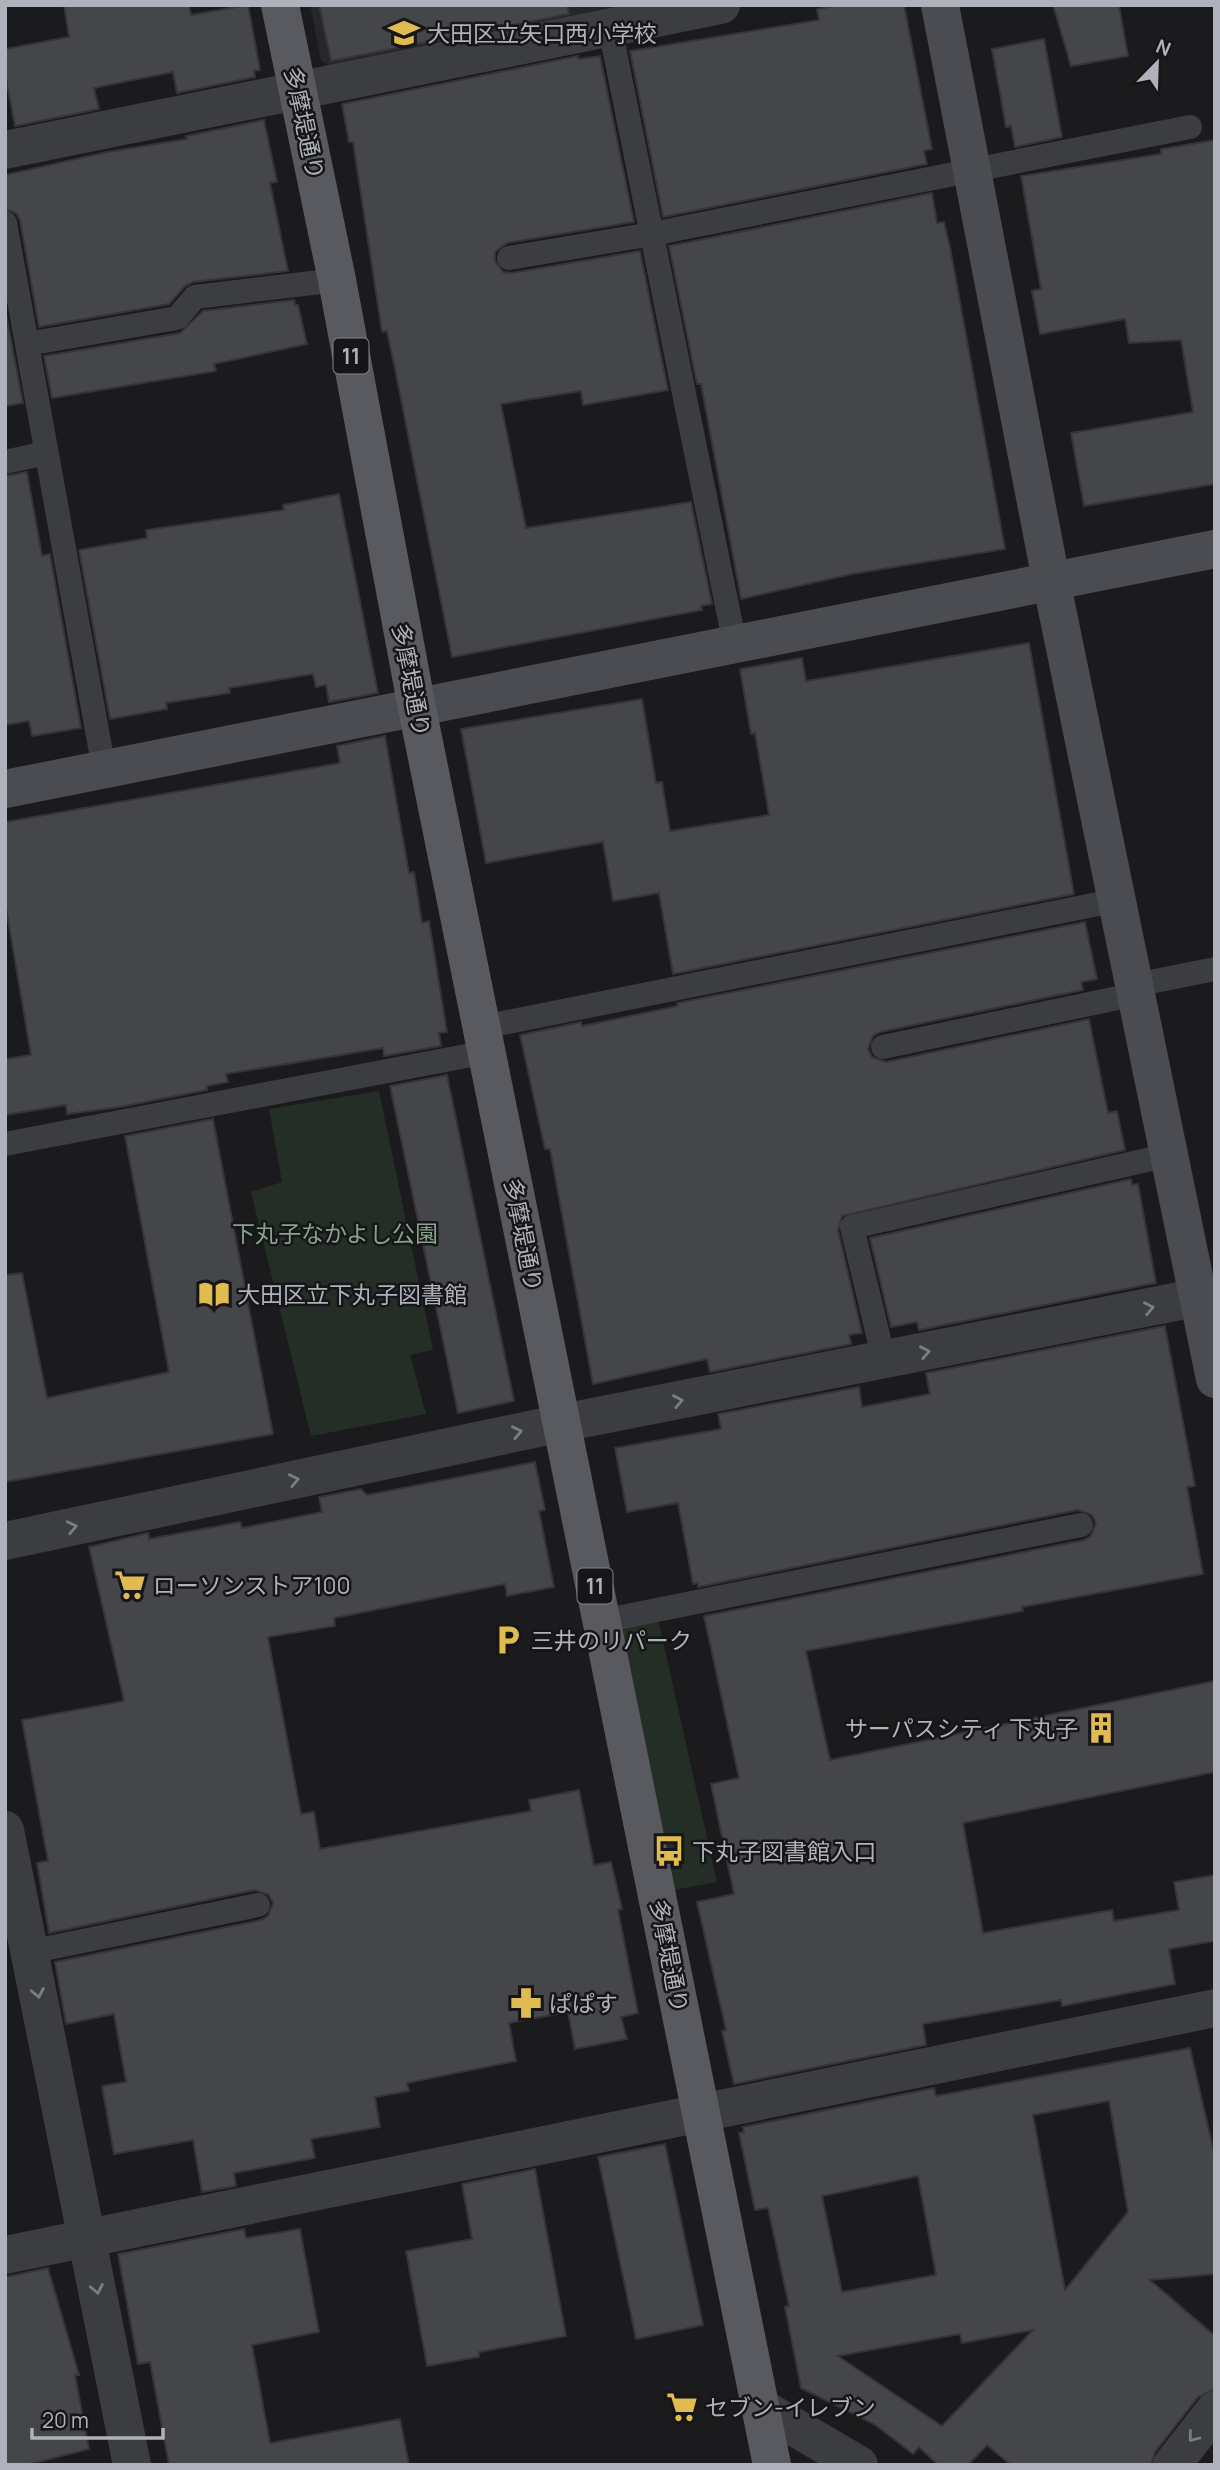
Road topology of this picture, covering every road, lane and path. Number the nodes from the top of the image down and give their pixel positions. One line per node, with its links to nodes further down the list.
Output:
1 (280, 5): 5 (main road, 多摩堤通り / 11)
2 (721, 5): 4 (street)
3 (940, 5): 8 (street)
4 (610, 27): 5 (street); 10 (lane)
5 (298, 91): 7 (street); 12 (main road, 多摩堤通り / 11)
6 (1190, 127): 8 (lane)
7 (5, 150)
8 (973, 169): 10 (lane); 18 (street)
9 (5, 223): 13 (lane)
10 (652, 234): 11 (lane); 19 (lane)
11 (509, 258)
12 (337, 280): 14 (lane); 20 (main road, 多摩堤通り / 11)
13 (13, 311): 14 (lane)
14 (27, 344): 15 (lane)
15 (47, 453): 16 (lane); 21 (lane)
16 (5, 463)
17 (1215, 549): 18 (street)
18 (1051, 580): 19 (street); 23 (street)
19 (735, 645): 20 (street)
20 (417, 708): 21 (street); 26 (main road, 多摩堤通り / 11)
21 (104, 769): 22 (street)
22 (5, 789)
23 (1118, 900): 25 (street); 26 (lane)
24 (1215, 969): 25 (lane)
25 (1136, 990): 27 (lane); 29 (street)
26 (485, 1040): 28 (lane); 33 (main road, 多摩堤通り / 11)
27 (883, 1047)
28 (5, 1144)
29 (1169, 1155): 30 (street); 31 (lane)
30 (1207, 1296): 31 (street, one-way to 30); 32 (street)
31 (884, 1360): 33 (street, one-way to 31)
32 (1215, 1379)
33 (562, 1423): 35 (street, one-way to 33); 36 (main road, 多摩堤通り / 11)
34 (1081, 1525): 36 (lane)
35 (5, 1541)
36 (602, 1621): 41 (main road, 多摩堤通り / 11)
37 (5, 1830): 39 (street)
38 (258, 1905): 39 (lane)
39 (29, 1952): 42 (street, one-way to 42)
40 (1215, 2008): 41 (street)
41 (701, 2113): 42 (street); 44 (main road, 多摩堤通り / 11)
42 (87, 2238): 43 (street); 46 (street, one-way to 46)
43 (5, 2255)
44 (760, 2407): 47 (main road, 多摩堤通り / 11); 48 (street)
45 (1215, 2410): 49 (street, one-way to 49)
46 (132, 2465)
47 (772, 2465)
48 (859, 2465)
49 (1172, 2465)

